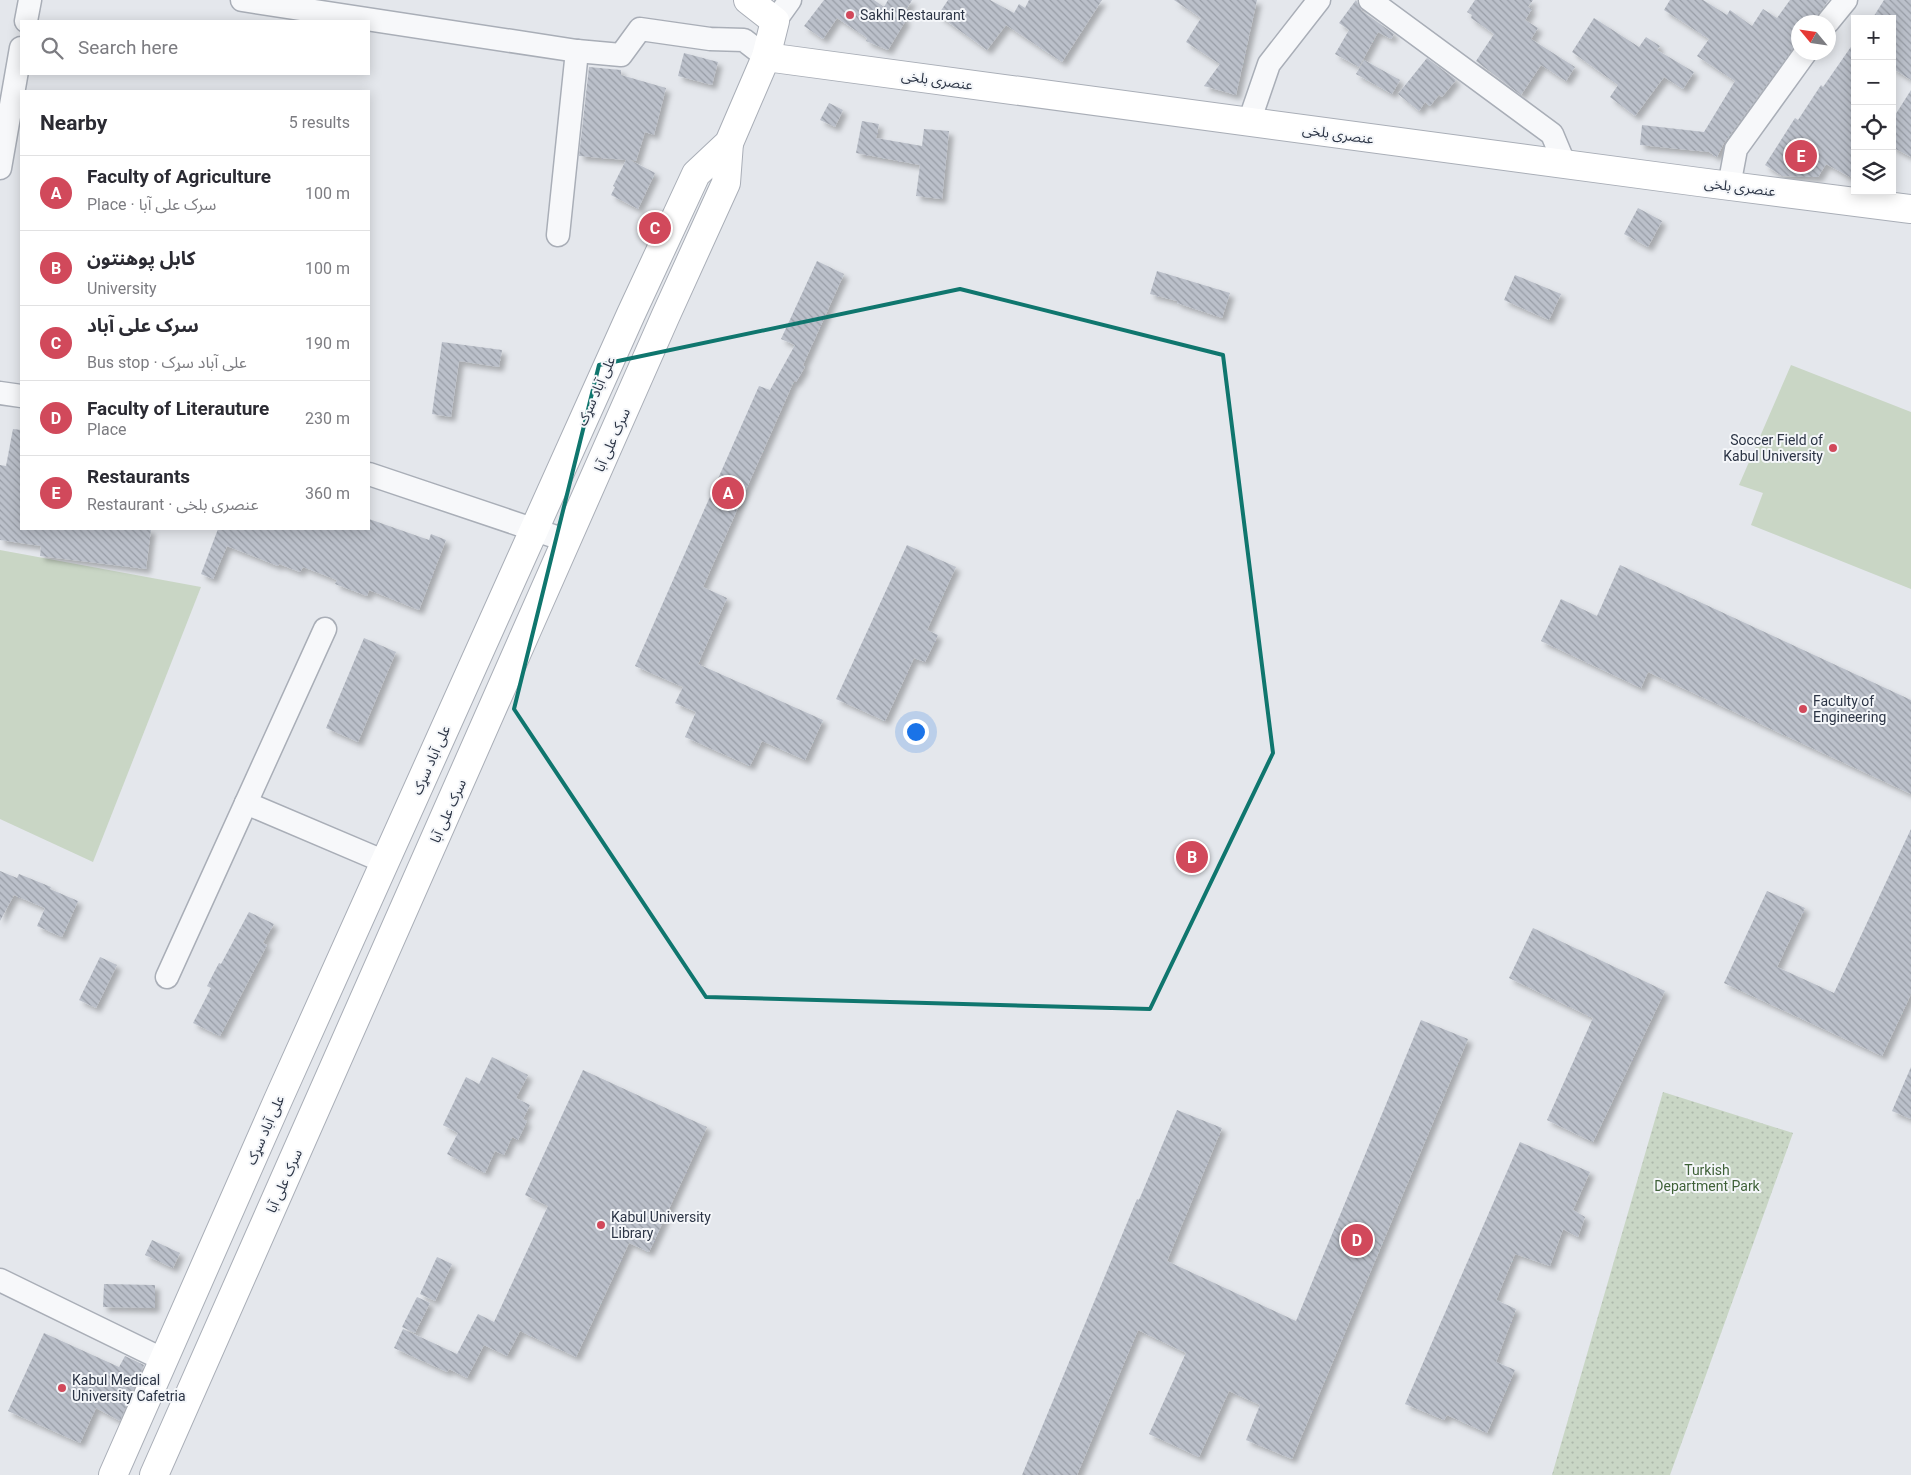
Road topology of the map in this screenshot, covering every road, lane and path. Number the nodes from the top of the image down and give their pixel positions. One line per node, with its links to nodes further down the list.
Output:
1 (30, 0): 9 (street)
2 (242, 0): 10 (street)
3 (748, 0): 7 (street)
4 (1319, 0): 14 (street)
5 (1370, 0): 17 (street)
6 (1846, 0): 8 (street)
7 (783, 10): 12 (street, علی آباد سړک)
8 (1834, 15)
9 (26, 20)
10 (576, 51): 12 (street); 21 (street)
11 (20, 53): 15 (street)
12 (766, 57): 14 (street, عنصری بلخی); 16 (street, علی آباد سړک)
13 (1800, 60): 19 (street)
14 (1249, 122): 17 (street, عنصری بلخی)
15 (3, 137): 18 (street)
16 (729, 144): 25 (street, علی آباد سړک); 26 (street, سرک علی آبا)
17 (1565, 165): 19 (street, عنصری بلخی)
18 (0, 168)
19 (1729, 186): 20 (street, عنصری بلخی)
20 (1911, 209)
21 (558, 235)
22 (0, 393): 23 (street)
23 (20, 396)
24 (370, 474): 25 (street)
25 (534, 531): 26 (street); 29 (street, علی آباد سړک)
26 (568, 542): 32 (street, سرک علی آبا)
27 (325, 628): 28 (street)
28 (246, 803): 29 (street); 30 (street)
29 (385, 862): 31 (street, علی آباد سړک)
30 (167, 976)
31 (278, 1100): 32 (street); 34 (street, علی آباد سړک)
32 (313, 1115): 36 (street, سرک علی آبا)
33 (0, 1280): 34 (street)
34 (164, 1360): 35 (street, علی آباد سړک)
35 (113, 1475)
36 (154, 1475)

